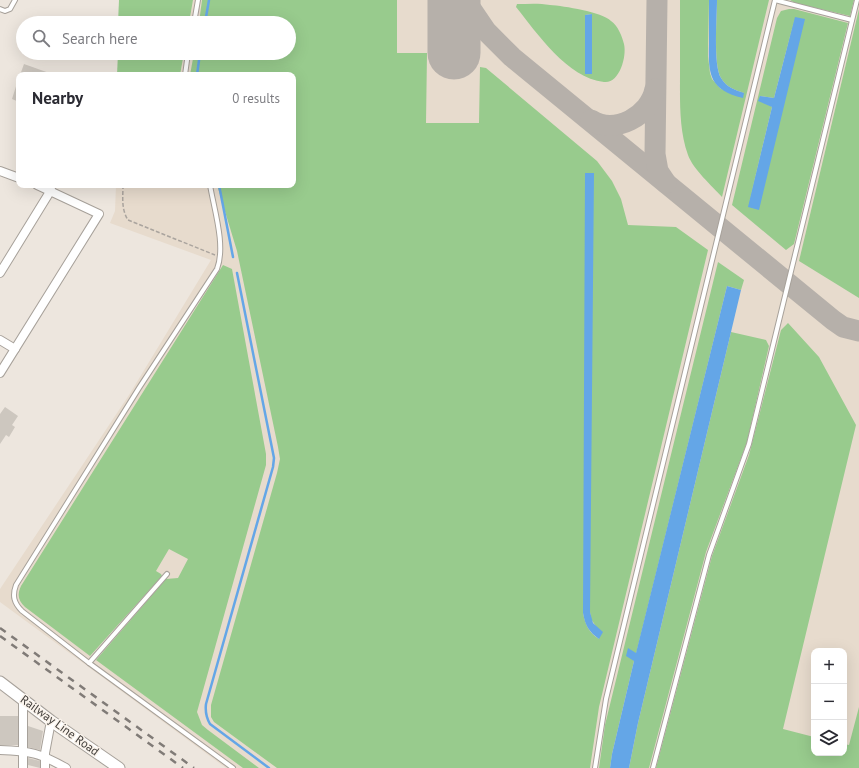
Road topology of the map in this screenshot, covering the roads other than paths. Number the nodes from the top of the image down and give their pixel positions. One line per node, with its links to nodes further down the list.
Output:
1 (15, 0): 5 (lane)
2 (198, 0): 6 (lane)
3 (775, 0): 7 (lane); 32 (lane)
4 (857, 0): 7 (lane)
5 (0, 9)
6 (195, 16)
7 (852, 20): 33 (lane)
8 (187, 60): 9 (lane)
9 (185, 72)
10 (0, 171): 11 (street)
11 (16, 177)
12 (45, 188): 14 (street)
13 (211, 188): 20 (lane)
14 (51, 190): 15 (street); 17 (street)
15 (0, 273)
16 (0, 340): 17 (street)
17 (15, 350): 18 (street)
18 (0, 373)
19 (166, 574): 20 (lane)
20 (89, 663): 31 (lane)
21 (0, 682): 22 (street, Railway Line Road)
22 (23, 699): 23 (street, Railway Line Road); 25 (street)
23 (51, 721): 26 (street); 30 (street, Railway Line Road)
24 (0, 750): 25 (street)
25 (23, 750): 26 (street); 27 (street)
26 (45, 756): 28 (street); 29 (street)
27 (23, 768)
28 (45, 768)
29 (66, 768)
30 (119, 768)
31 (233, 768)
32 (595, 768)
33 (653, 768)

